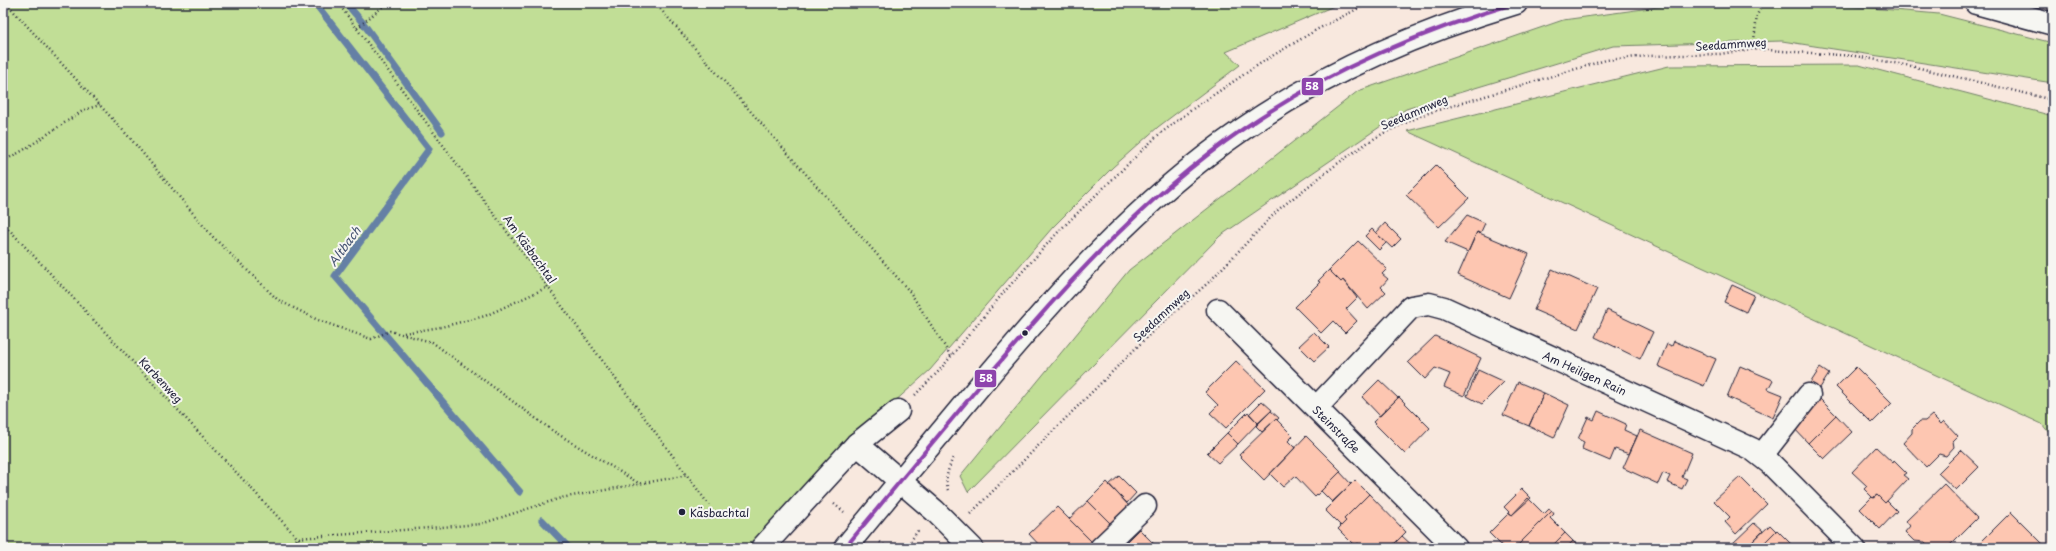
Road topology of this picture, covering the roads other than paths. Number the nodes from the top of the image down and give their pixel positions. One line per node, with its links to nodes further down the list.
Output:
1 (1516, 3): 10 (street)
2 (1976, 3): 3 (street)
3 (2053, 24)
4 (1218, 310): 6 (street, Steinstraße)
5 (1809, 395): 9 (street)
6 (1317, 408): 9 (street, Am Heiligen Rain); 16 (street, Steinstraße)
7 (898, 411): 8 (street)
8 (857, 444): 10 (street); 12 (street)
9 (1762, 455): 17 (street, Am Heiligen Rain)
10 (900, 480): 13 (street); 14 (street)
11 (1145, 506): 15 (street)
12 (762, 548)
13 (845, 548)
14 (972, 548)
15 (1101, 548)
16 (1456, 548)
17 (1854, 548)

